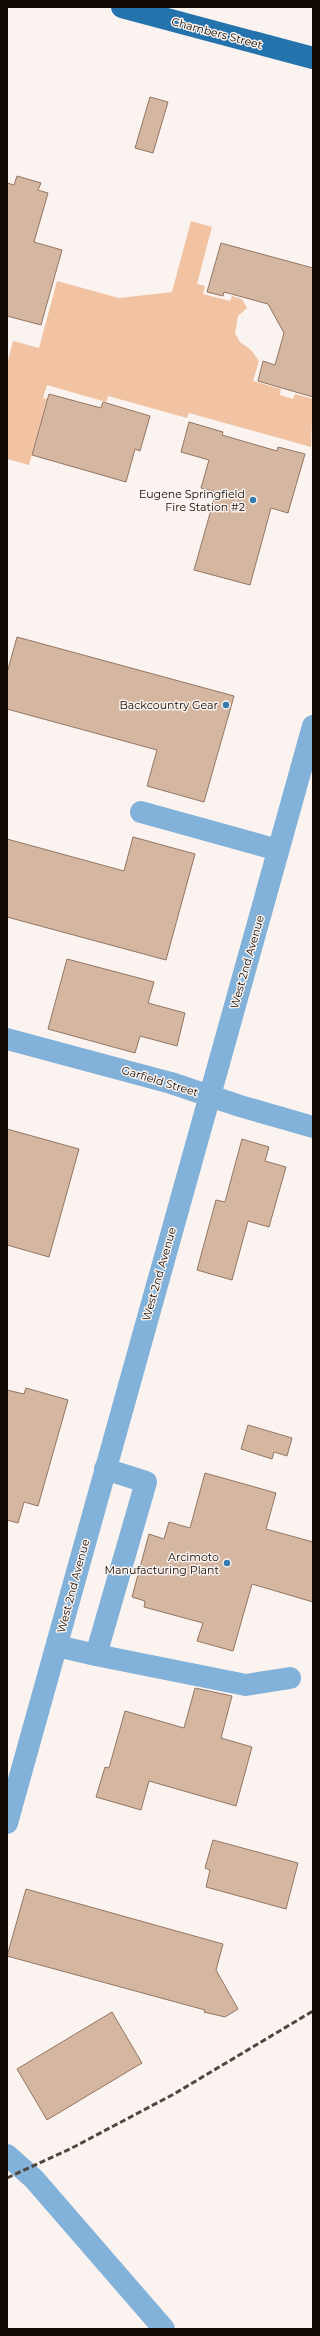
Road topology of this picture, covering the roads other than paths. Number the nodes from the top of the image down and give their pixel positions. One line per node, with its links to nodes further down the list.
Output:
1 (127, 8): 2 (main road, Chambers Street)
2 (313, 58)
3 (313, 726): 5 (street, West 2nd Avenue)
4 (141, 812): 5 (street)
5 (278, 850): 7 (street, West 2nd Avenue)
6 (7, 1038): 7 (street, Garfield Street)
7 (209, 1096): 8 (street, Garfield Street); 9 (street, West 2nd Avenue)
8 (313, 1127)
9 (105, 1469): 10 (street, West 2nd Avenue); 11 (street)
10 (57, 1646): 11 (street); 13 (street, West 2nd Avenue)
11 (96, 1655): 12 (street)
12 (290, 1678)
13 (7, 1823)
14 (7, 2155): 15 (street)
15 (164, 2329)

